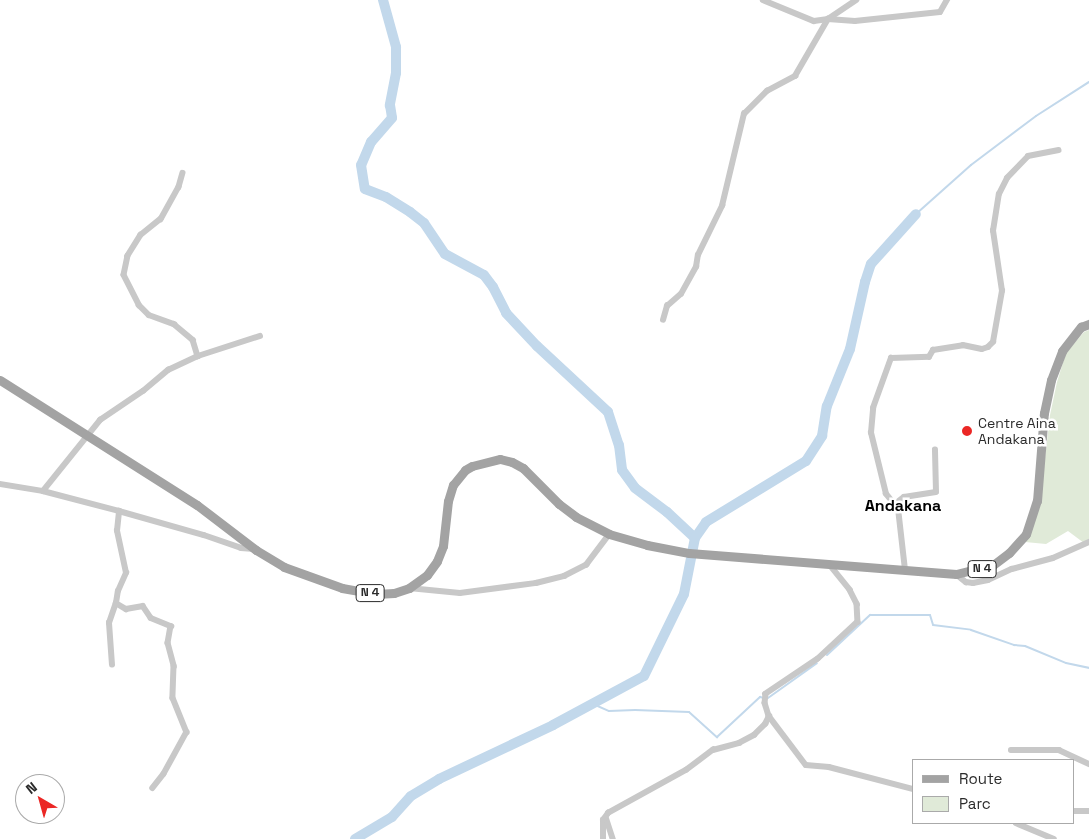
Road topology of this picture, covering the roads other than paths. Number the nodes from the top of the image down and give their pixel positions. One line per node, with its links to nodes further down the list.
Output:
1 (764, 0): 4 (street)
2 (856, 0): 4 (street)
3 (947, 0): 4 (street)
4 (828, 19): 7 (street)
5 (1058, 150): 16 (street)
6 (183, 173): 10 (street)
7 (663, 320)
8 (1089, 324): 23 (main road, N 4)
9 (260, 336): 10 (street)
10 (198, 356): 12 (street)
11 (1, 380): 12 (main road, N 4)
12 (87, 435): 15 (street); 20 (main road, N 4)
13 (935, 450): 16 (street)
14 (0, 484): 15 (street)
15 (43, 491): 17 (street)
16 (896, 504): 22 (street)
17 (119, 511): 20 (street); 25 (street)
18 (609, 534): 21 (main road, N 4); 24 (street); 24 (main road, N 4)
19 (1089, 542): 23 (street)
20 (256, 550): 24 (main road, N 4)
21 (830, 565): 22 (main road, N 4); 27 (street)
22 (905, 570): 23 (main road, N 4)
23 (956, 574)
24 (409, 588)
25 (116, 603): 26 (street); 30 (street)
26 (112, 665)
27 (769, 716): 31 (street); 34 (street)
28 (1011, 750): 29 (street)
29 (1089, 764)
30 (153, 788)
31 (912, 789)
32 (1074, 811): 33 (street)
33 (1089, 811)
34 (606, 817): 36 (street); 37 (street)
35 (1018, 824): 38 (street)
36 (603, 839)
37 (613, 839)
38 (1054, 839)

